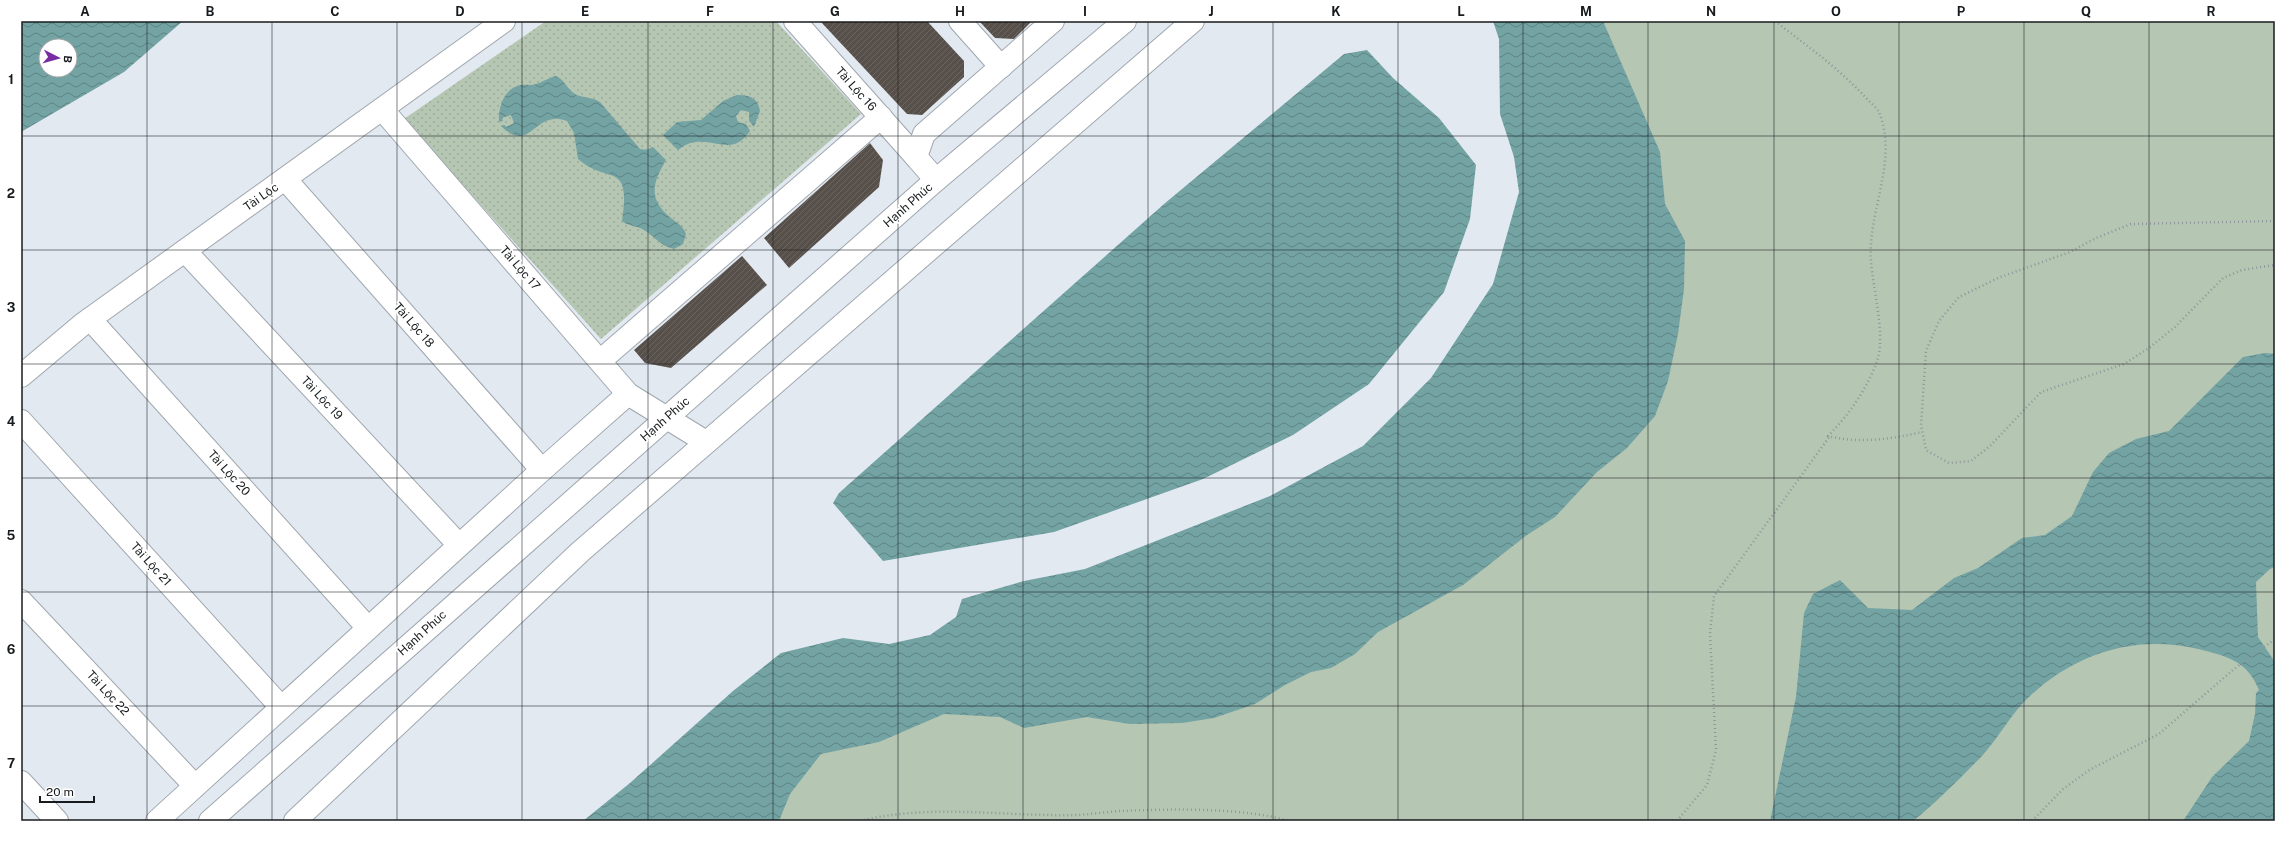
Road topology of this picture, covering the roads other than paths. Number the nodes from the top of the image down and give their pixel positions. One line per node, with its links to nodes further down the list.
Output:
1 (504, 21): 8 (street, Tài Lộc)
2 (795, 21): 9 (street, Tài Lộc 16)
3 (960, 21): 7 (street)
4 (1053, 21): 7 (street)
5 (1124, 21): 12 (street, Hạnh Phúc)
6 (1193, 21): 20 (street)
7 (1001, 67): 10 (street)
8 (382, 109): 11 (street, Tài Lộc); 15 (street, Tài Lộc 17)
9 (881, 117): 10 (street, Tài Lộc 16); 15 (street)
10 (916, 157): 12 (street, Tài Lộc 16)
11 (286, 180): 13 (street, Tài Lộc); 21 (street, Tài Lộc 18)
12 (936, 180): 18 (street, Hạnh Phúc)
13 (185, 251): 14 (street, Tài Lộc); 22 (street, Tài Lộc 19)
14 (90, 319): 16 (street, Tài Lộc); 24 (street, Tài Lộc 20)
15 (600, 361): 17 (street, Tài Lộc 17)
16 (21, 376)
17 (628, 394): 18 (street, Tài Lộc 17); 21 (street)
18 (666, 418): 20 (street, Tài Lộc 17); 30 (street, Hạnh Phúc)
19 (21, 421): 25 (street, Tài Lộc 21)
20 (706, 442): 31 (street)
21 (542, 470): 22 (street)
22 (459, 545): 24 (street)
23 (21, 601): 27 (street, Tài Lộc 22)
24 (368, 628): 25 (street)
25 (282, 707): 27 (street)
26 (21, 782): 28 (street)
27 (195, 786): 29 (street)
28 (57, 821)
29 (156, 821)
30 (210, 821)
31 (295, 821)

